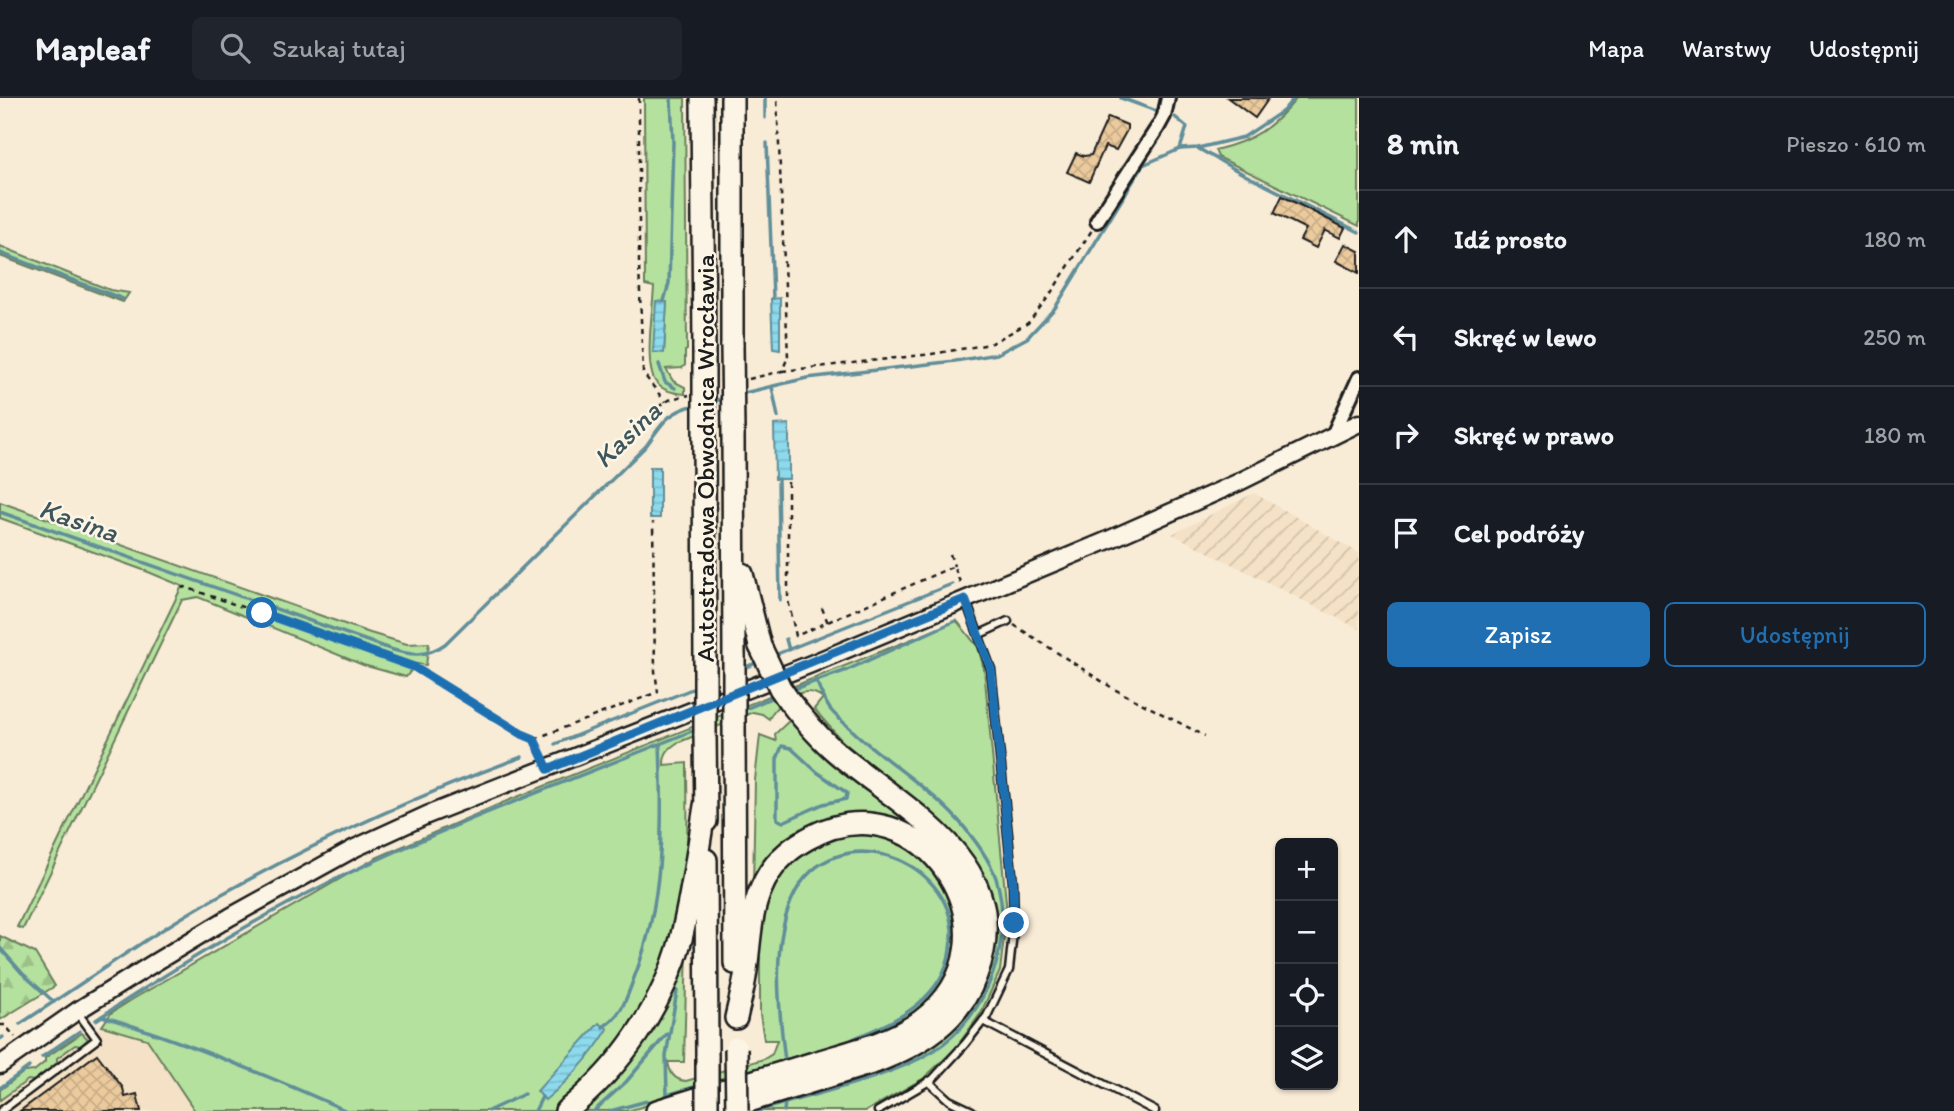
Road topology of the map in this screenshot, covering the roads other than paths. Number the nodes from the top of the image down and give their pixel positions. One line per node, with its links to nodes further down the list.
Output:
1 (702, 98): 12 (highway, Autostradowa Obwodnica Wrocławia, bridge)
2 (732, 98): 8 (highway, Autostradowa Obwodnica Wrocławia, bridge)
3 (1168, 98): 4 (street)
4 (1097, 221)
5 (1359, 378): 7 (street)
6 (1359, 423): 7 (main road)
7 (1333, 435): 9 (main road)
8 (734, 540): 14 (highway, Autostradowa Obwodnica Wrocławia, bridge); 22 (highway, bridge)
9 (965, 599): 11 (lane); 13 (main road)
10 (1008, 621): 11 (lane)
11 (980, 634): 15 (lane)
12 (705, 806): 19 (highway); 21 (highway, Autostradowa Obwodnica Wrocławia, bridge)
13 (77, 1011): 16 (main road); 18 (lane)
14 (736, 1018): 20 (highway); 23 (highway, Autostradowa Obwodnica Wrocławia, bridge)
15 (983, 1021): 17 (lane); 26 (lane)
16 (0, 1065)
17 (928, 1082): 24 (lane); 25 (lane)
18 (1, 1111)
19 (566, 1111)
20 (657, 1111)
21 (707, 1111)
22 (716, 1111)
23 (737, 1111)
24 (878, 1111)
25 (972, 1111)
26 (1155, 1111)

